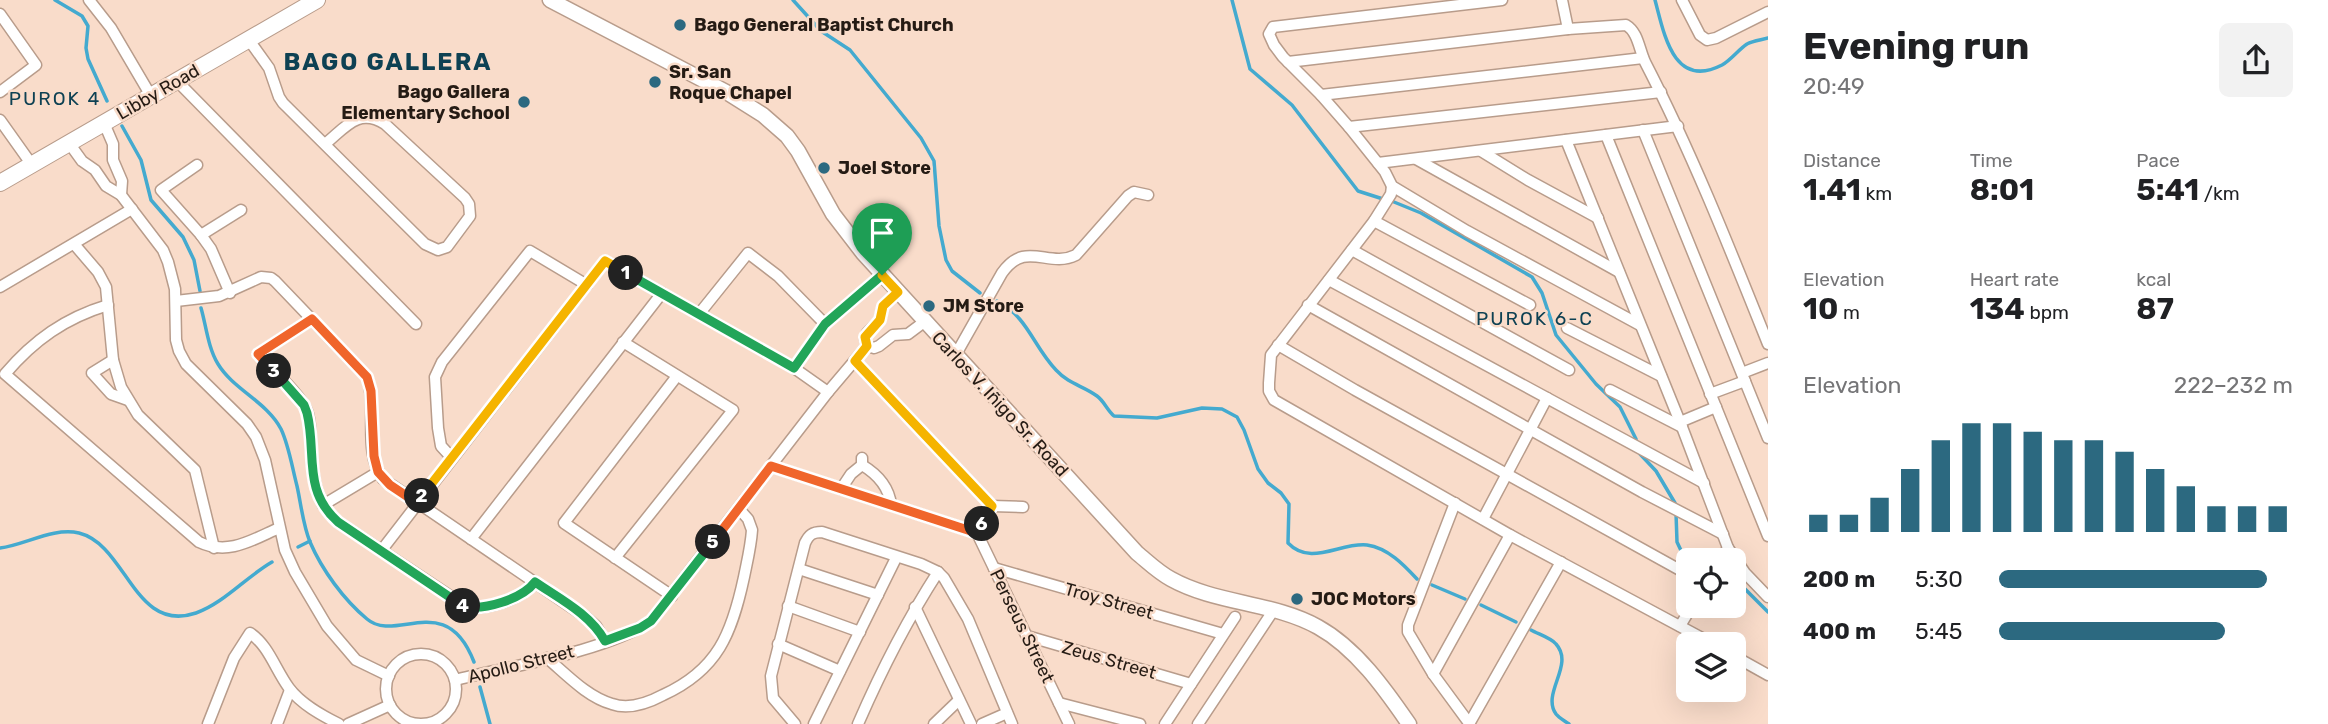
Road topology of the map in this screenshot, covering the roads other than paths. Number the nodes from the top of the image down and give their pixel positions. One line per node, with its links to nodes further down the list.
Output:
1 (89, 0): 17 (street)
2 (550, 0): 46 (main road, Carlos V. Iñigo Sr. Road)
3 (1502, 0): 12 (street)
4 (1562, 0): 9 (street)
5 (1682, 0): 7 (street)
6 (311, 2): 10 (main road, Libby Road)
7 (1768, 12)
8 (0, 13): 14 (street)
9 (1568, 29): 11 (street); 12 (street)
10 (249, 40): 13 (main road, Libby Road); 26 (street)
11 (1643, 58): 15 (street); 16 (street)
12 (1288, 62): 16 (street)
13 (177, 81): 17 (main road, Libby Road); 61 (street)
14 (0, 92)
15 (1661, 92): 20 (street); 21 (street)
16 (1321, 95): 21 (street)
17 (151, 96): 19 (main road, Libby Road)
18 (0, 120): 31 (street)
19 (104, 123): 25 (main road, Libby Road); 29 (street)
20 (1678, 126): 22 (street); 67 (street)
21 (1349, 127): 30 (street)
22 (1643, 130): 23 (street); 78 (street)
23 (1606, 135): 24 (street); 81 (street)
24 (1566, 140): 27 (street); 40 (street)
25 (69, 143): 31 (main road, Libby Road); 33 (street)
26 (325, 144): 26 (street)
27 (1481, 151): 28 (street); 40 (street)
28 (1416, 159): 30 (street); 45 (street)
29 (113, 160): 33 (street); 36 (street)
30 (1378, 163): 35 (street)
31 (32, 165): 34 (main road, Libby Road)
32 (197, 165): 42 (street)
33 (95, 170): 36 (street)
34 (0, 183)
35 (1391, 190): 41 (street); 63 (street)
36 (121, 195): 38 (street)
37 (1148, 195): 70 (street)
38 (132, 209): 43 (street); 53 (street)
39 (241, 210): 42 (street)
40 (1598, 218): 45 (street)
41 (1374, 220): 44 (street); 56 (street)
42 (201, 235): 51 (street)
43 (74, 244): 49 (street); 54 (street)
44 (1352, 250): 47 (street); 75 (street)
45 (1619, 272): 63 (street)
46 (882, 275): 50 (main road, Carlos V. Iñigo Sr. Road); 62 (street)
47 (1329, 280): 55 (street); 82 (street)
48 (587, 285): 52 (street); 88 (street); 88 (street)
49 (0, 288)
50 (898, 292): 59 (street, Apollo Street); 60 (main road, Carlos V. Iñigo Sr. Road)
51 (230, 293): 53 (street); 58 (street)
52 (662, 293): 57 (street); 66 (street)
53 (176, 301): 102 (street)
54 (108, 305): 71 (street); 108 (street)
55 (1308, 305): 68 (street); 86 (street)
56 (1530, 305)
57 (699, 314): 62 (street); 74 (street)
58 (312, 319): 90 (street); 96 (street)
59 (880, 320): 65 (street); 69 (street, Apollo Street)
60 (924, 322): 65 (street, Apollo Street); 70 (main road, Carlos V. Iñigo Sr. Road)
61 (416, 324)
62 (825, 324): 74 (street)
63 (1640, 325): 77 (street)
64 (1567, 328): 77 (street)
65 (893, 335): 69 (street, Apollo Street)
66 (623, 342): 76 (street); 107 (street)
67 (1768, 344)
68 (1278, 345): 91 (street); 95 (street)
69 (867, 346): 72 (street, Apollo Street)
70 (955, 356): 125 (main road, Carlos V. Iñigo Sr. Road)
71 (113, 359): 83 (street); 83 (street)
72 (855, 361): 80 (street, Apollo Street); 98 (street)
73 (1768, 363): 78 (street)
74 (794, 368): 80 (street)
75 (1569, 370)
76 (677, 376): 111 (street); 111 (street)
77 (1661, 376): 85 (street)
78 (1743, 377): 81 (street); 87 (street)
79 (1610, 390): 85 (street)
80 (828, 392): 89 (street, Apollo Street)
81 (1710, 394): 84 (street)
82 (1547, 398): 86 (street); 92 (street)
83 (128, 400): 108 (street)
84 (1716, 407): 85 (street); 106 (street)
85 (1681, 424): 92 (street)
86 (1530, 430): 91 (street); 104 (street)
87 (1768, 439)
88 (452, 458): 94 (street)
89 (771, 466): 93 (street); 100 (street, Apollo Street)
90 (378, 472): 94 (street); 96 (street)
91 (1506, 474): 101 (street); 115 (street)
92 (1704, 483): 104 (street)
93 (841, 489): 97 (street); 97 (street)
94 (417, 503): 107 (street); 110 (street)
95 (1455, 503): 101 (street); 138 (street)
96 (323, 505): 110 (street)
97 (891, 505): 103 (street)
98 (992, 506): 99 (street); 103 (street)
99 (1023, 507)
100 (738, 509): 121 (street, Apollo Street); 135 (street)
101 (1483, 519): 105 (street)
102 (279, 528): 108 (street); 140 (street)
103 (977, 533): 114 (street, Perseus Street)
104 (1723, 534): 109 (street)
105 (1510, 535): 113 (street); 138 (street)
106 (1768, 536)
107 (471, 539): 119 (street)
108 (214, 548)
109 (1728, 548)
110 (381, 551): 119 (street)
111 (615, 558): 121 (street)
112 (897, 558): 116 (street); 117 (street); 120 (street)
113 (1560, 562): 128 (street); 164 (street)
114 (994, 568): 131 (street, Troy Street); 132 (street, Perseus Street)
115 (1676, 568)
116 (799, 569): 120 (street); 123 (street)
117 (938, 572): 124 (street); 147 (street)
118 (1746, 574): 122 (street)
119 (535, 582): 133 (street)
120 (878, 595): 129 (street)
121 (672, 596): 133 (street, Apollo Street)
122 (1768, 597)
123 (788, 606): 129 (street); 134 (street)
124 (915, 607): 144 (street); 155 (street)
125 (1273, 611): 162 (street); 163 (main road, Carlos V. Iñigo Sr. Road)
126 (1235, 617): 131 (street)
127 (1685, 618): 128 (street)
128 (1680, 626): 130 (street)
129 (860, 632): 137 (street)
130 (1691, 632)
131 (1223, 634): 142 (street)
132 (1027, 636): 142 (street, Zeus Street); 145 (street, Perseus Street)
133 (605, 641): 135 (street, Apollo Street)
134 (778, 644): 137 (street); 153 (street)
135 (547, 658): 141 (street, Apollo Street)
136 (1746, 663): 139 (street)
137 (840, 671): 154 (street)
138 (1433, 674): 164 (street)
139 (1768, 675)
140 (389, 676): 141 (street); 146 (street)
141 (455, 680): 148 (street)
142 (1191, 684): 161 (street)
143 (290, 690): 149 (street); 150 (street); 151 (street)
144 (959, 701): 156 (street); 157 (street)
145 (1059, 703): 159 (street, Perseus Street); 160 (street)
146 (390, 705): 148 (street); 152 (street)
147 (1009, 719): 158 (street)
148 (448, 720)
149 (208, 724)
150 (277, 724)
151 (338, 724)
152 (348, 724)
153 (795, 724)
154 (814, 724)
155 (858, 724)
156 (934, 724)
157 (971, 724)
158 (982, 724)
159 (1069, 724)
160 (1140, 724)
161 (1165, 724)
162 (1198, 724)
163 (1409, 724)
164 (1469, 724)

